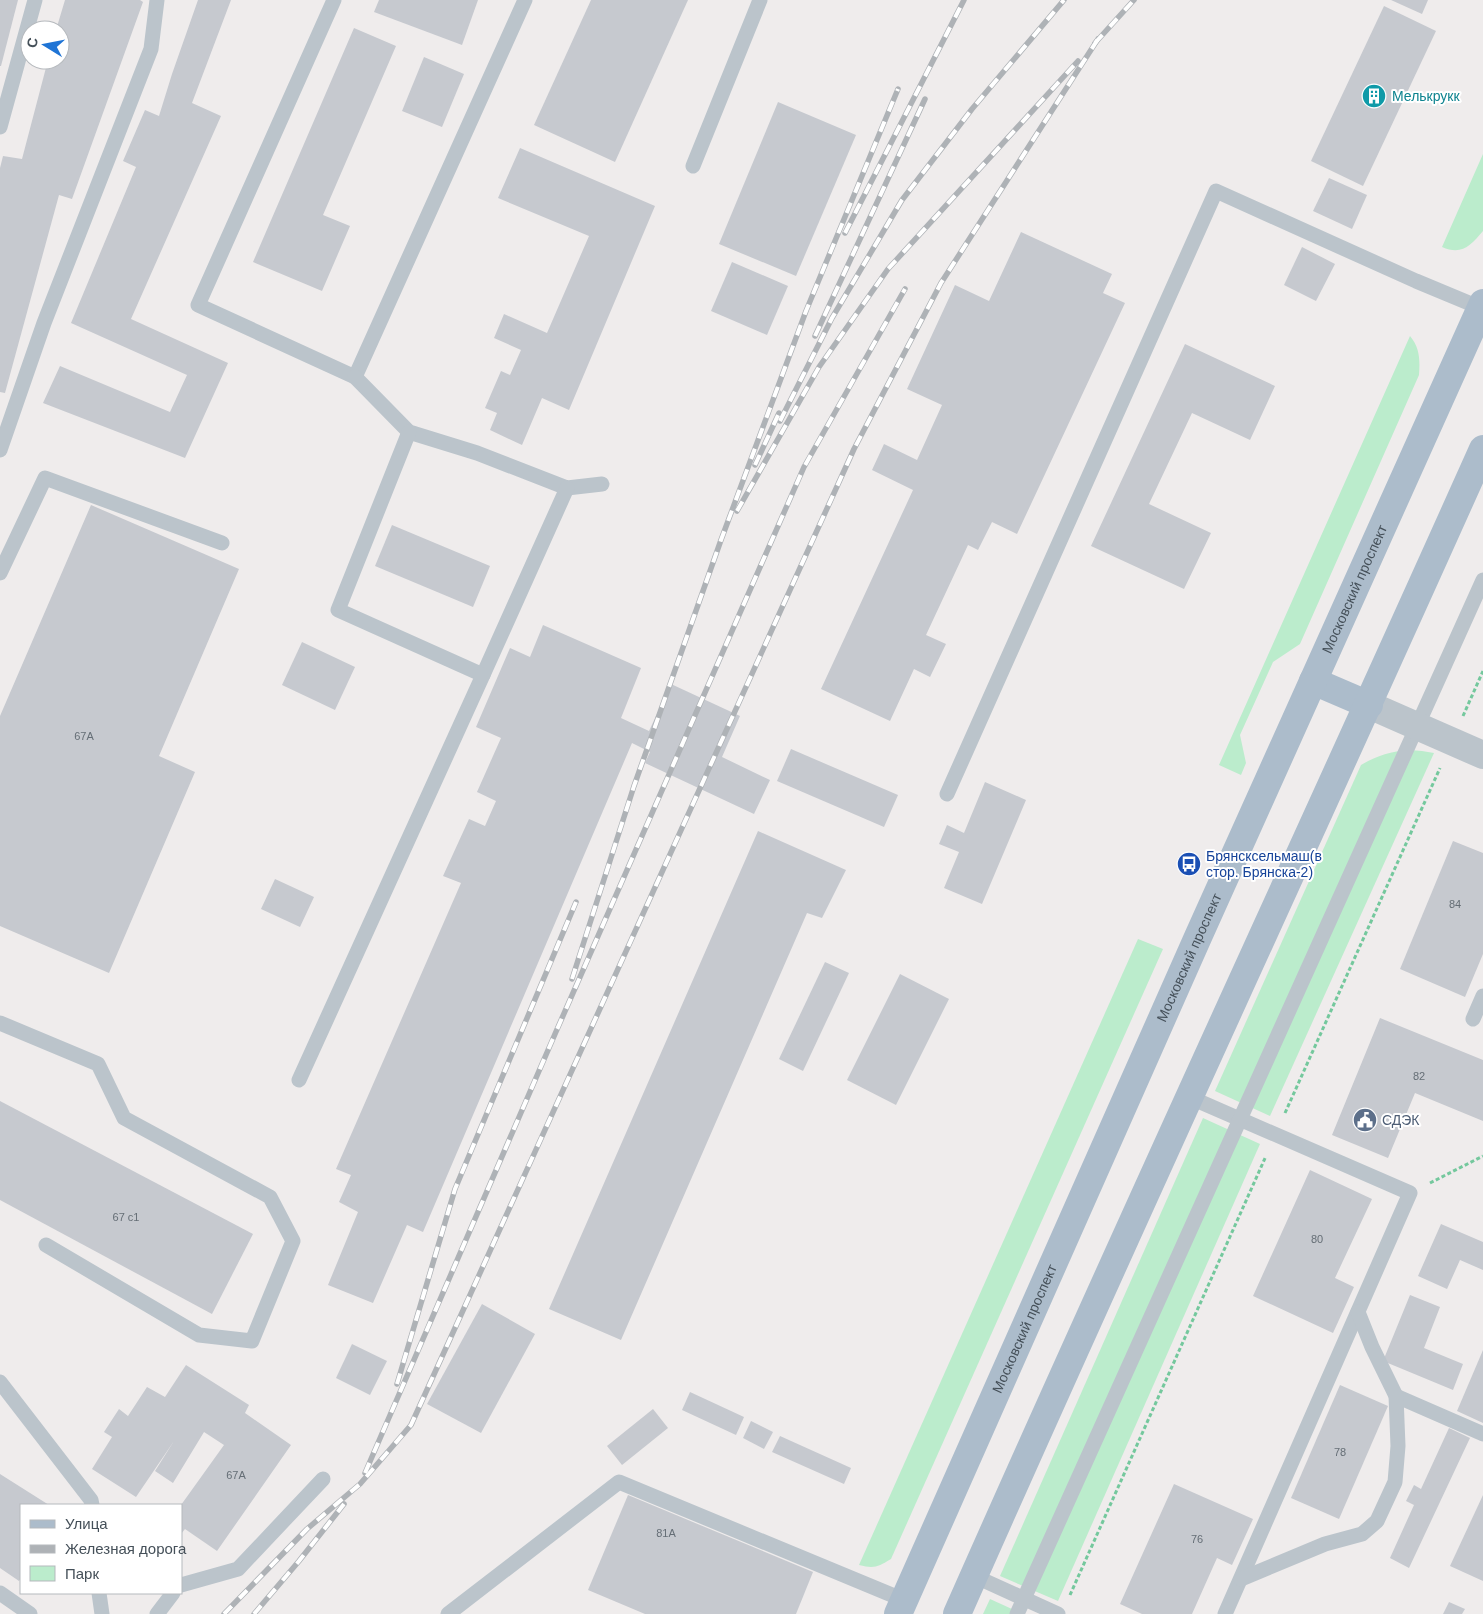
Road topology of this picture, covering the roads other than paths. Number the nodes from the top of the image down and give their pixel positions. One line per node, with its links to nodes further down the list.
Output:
1 (35, 0): 6 (lane)
2 (157, 0): 12 (lane)
3 (334, 0): 9 (lane)
4 (525, 0): 9 (lane)
5 (760, 0): 7 (lane)
6 (0, 127)
7 (693, 166)
8 (1482, 306): 19 (main road, Московский проспект); 23 (lane)
9 (355, 377): 10 (lane)
10 (410, 432): 14 (lane); 18 (lane)
11 (1483, 449): 20 (main road)
12 (0, 450)
13 (602, 484): 14 (lane)
14 (567, 488): 18 (lane)
15 (222, 543): 16 (lane)
16 (0, 573)
17 (1483, 580): 21 (lane)
18 (483, 675): 27 (lane)
19 (1313, 681): 20 (main road); 44 (main road, Московский проспект)
20 (1369, 705): 21 (street); 28 (main road)
21 (1416, 726): 22 (street); 29 (lane)
22 (1483, 755)
23 (947, 794)
24 (1483, 996): 25 (lane)
25 (1473, 1019)
26 (0, 1023): 30 (lane)
27 (299, 1080)
28 (1189, 1097): 29 (lane); 37 (main road)
29 (1240, 1118): 31 (lane); 43 (lane)
30 (46, 1245)
31 (1358, 1312): 33 (lane); 38 (lane)
32 (0, 1382): 36 (lane)
33 (1396, 1396): 34 (lane); 38 (lane)
34 (1483, 1434)
35 (323, 1479): 39 (lane)
36 (92, 1504)
37 (974, 1576): 43 (lane); 49 (main road)
38 (1241, 1578): 52 (lane)
39 (182, 1585)
40 (0, 1593): 45 (lane)
41 (99, 1594): 46 (lane)
42 (172, 1594): 47 (lane)
43 (1024, 1599): 50 (lane); 51 (lane)
44 (901, 1607): 48 (lane)
45 (30, 1614)
46 (102, 1614)
47 (157, 1614)
48 (448, 1614)
49 (957, 1614)
50 (1017, 1614)
51 (1058, 1614)
52 (1225, 1614)

